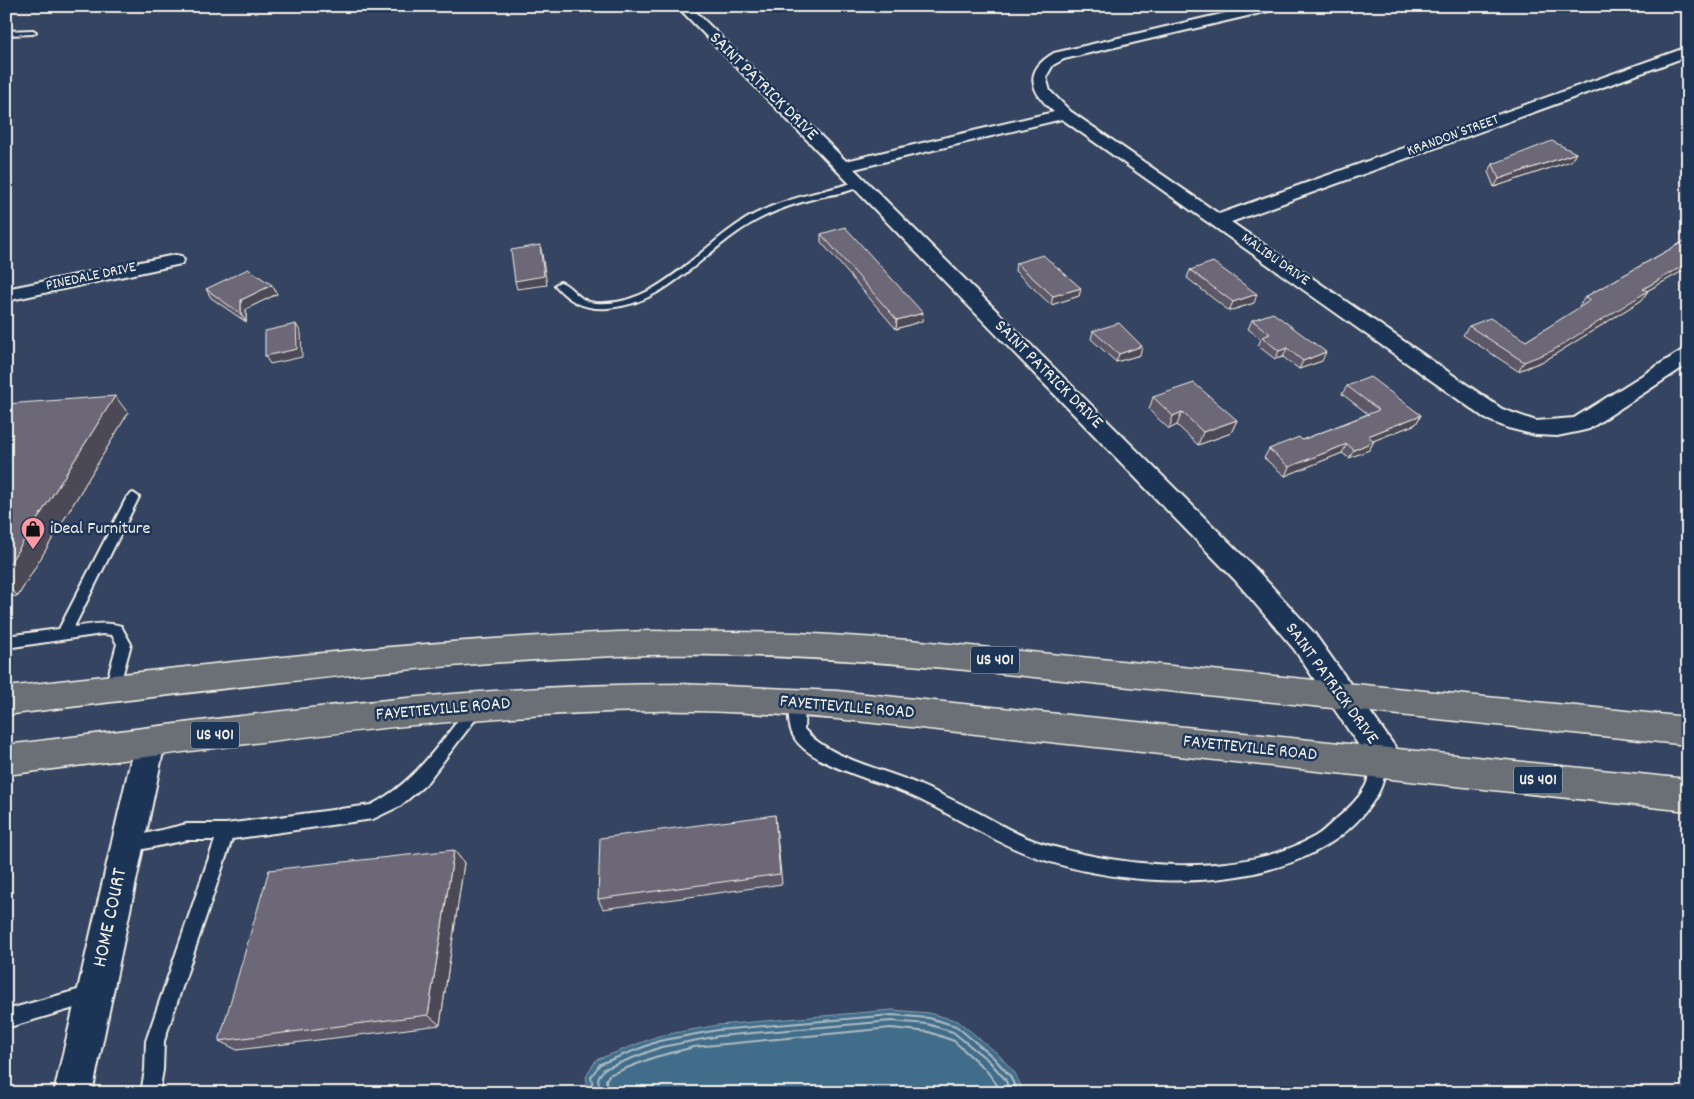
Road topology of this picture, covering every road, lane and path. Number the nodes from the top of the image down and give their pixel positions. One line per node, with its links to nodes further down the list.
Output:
1 (683, 6): 7 (street, SAINT PATRICK DRIVE)
2 (1273, 6): 6 (street, MALIBU DRIVE)
3 (33, 32): 4 (lane)
4 (6, 33)
5 (1688, 51): 9 (street, KRANDON STREET)
6 (1064, 114): 7 (street); 9 (street, MALIBU DRIVE)
7 (842, 167): 8 (street, SAINT PATRICK DRIVE)
8 (859, 184): 11 (lane); 18 (street, SAINT PATRICK DRIVE)
9 (1219, 220): 13 (street, MALIBU DRIVE)
10 (175, 260): 12 (street, PINEDALE DRIVE)
11 (560, 285)
12 (6, 295)
13 (1688, 355)
14 (133, 497): 15 (lane)
15 (63, 635): 16 (lane); 17 (lane)
16 (6, 642)
17 (112, 688): 18 (highway, US 401); 19 (highway, US 401)
18 (1343, 697): 22 (highway, US 401); 25 (street, SAINT PATRICK DRIVE)
19 (6, 701)
20 (798, 702): 21 (highway, FAYETTEVILLE ROAD / US 401); 25 (highway, FAYETTEVILLE ROAD / US 401); 25 (lane)
21 (477, 707): 23 (highway, FAYETTEVILLE ROAD / US 401); 27 (lane)
22 (1688, 731)
23 (150, 742): 24 (highway, FAYETTEVILLE ROAD / US 401); 28 (street, HOME COURT)
24 (6, 760)
25 (1382, 764): 26 (highway, FAYETTEVILLE ROAD / US 401)
26 (1688, 795)
27 (226, 832): 28 (lane); 32 (lane)
28 (127, 844): 29 (street, HOME COURT)
29 (94, 994): 30 (lane); 31 (street, HOME COURT)
30 (6, 1019)
31 (73, 1093)
32 (150, 1093)

